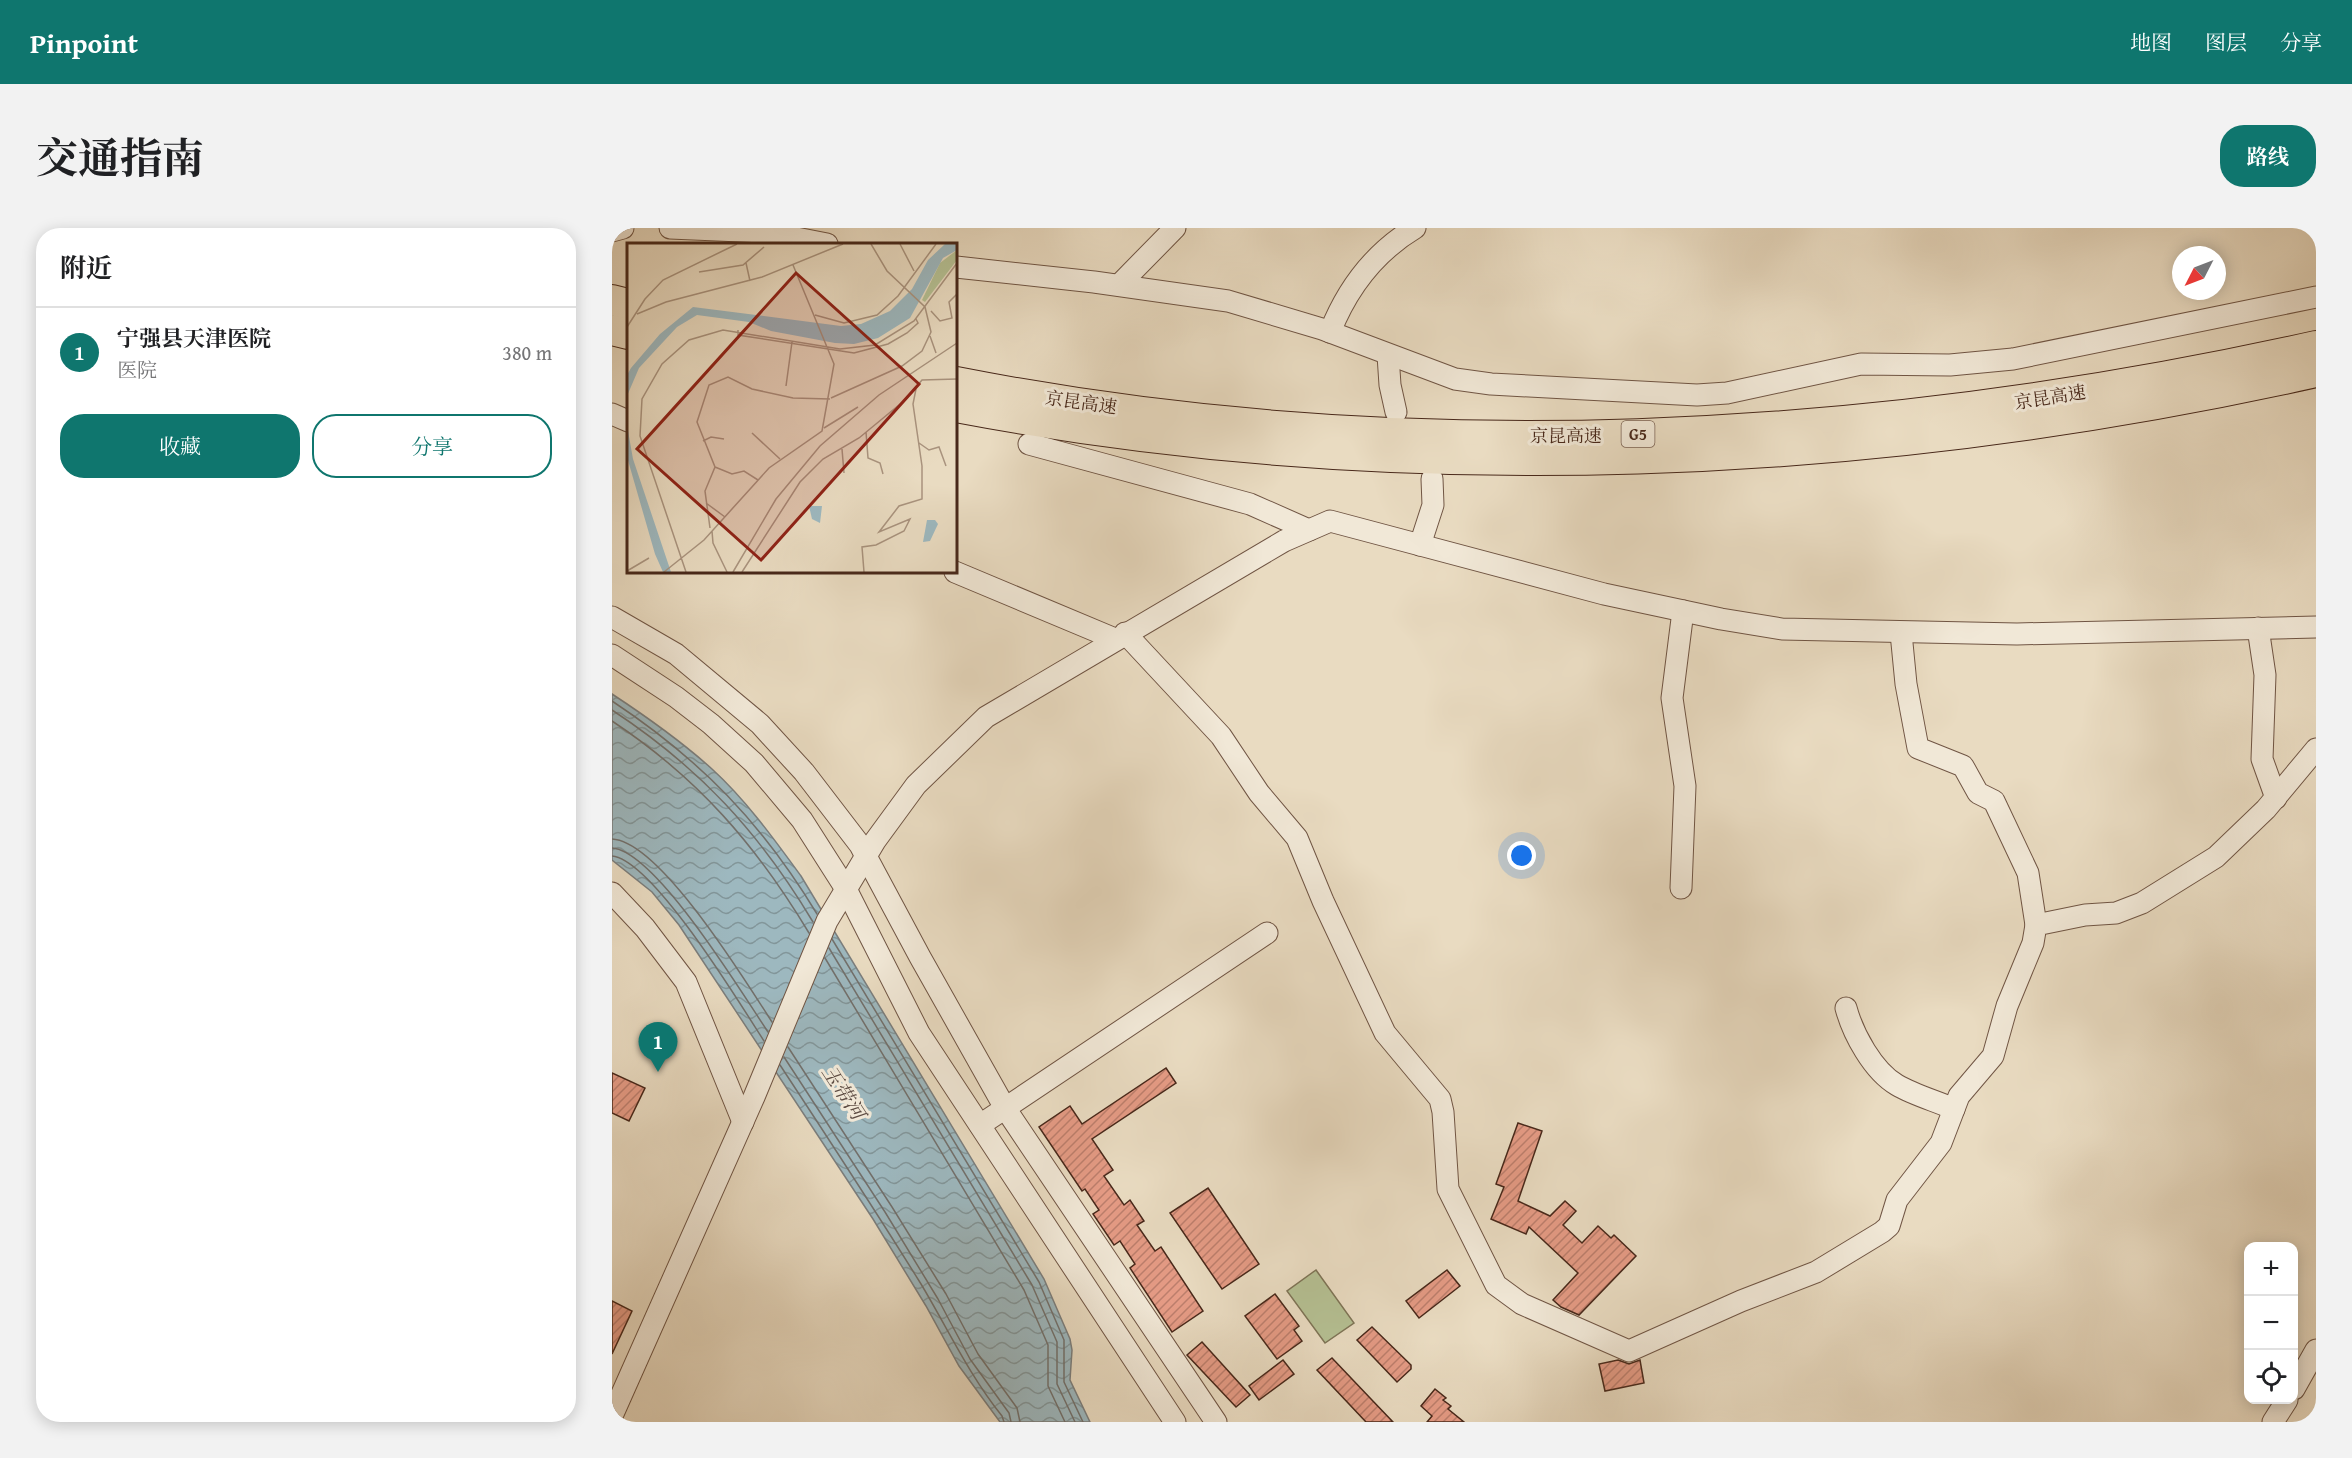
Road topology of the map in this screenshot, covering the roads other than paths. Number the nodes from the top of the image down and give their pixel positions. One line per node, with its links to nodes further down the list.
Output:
1 (623, 228): 5 (street)
2 (670, 228): 6 (street)
3 (1176, 228): 8 (street)
4 (1415, 228): 13 (street)
5 (612, 231)
6 (822, 243)
7 (957, 267): 8 (street)
8 (1119, 285): 13 (street)
9 (2316, 297): 16 (street)
10 (612, 300): 11 (highway)
11 (627, 304)
12 (612, 330): 14 (highway)
13 (1330, 332): 16 (street)
14 (627, 334)
15 (2316, 346): 18 (highway, 京昆高速 / G5)
16 (1388, 355): 20 (street)
17 (2316, 372): 19 (highway, 京昆高速 / G5)
18 (957, 382)
19 (957, 407)
20 (1396, 412)
21 (612, 414): 22 (street)
22 (627, 421)
23 (1029, 444): 25 (street)
24 (1432, 480): 26 (street)
25 (1309, 530): 26 (street); 33 (street)
26 (1420, 545): 28 (street)
27 (957, 573): 33 (street)
28 (1683, 611): 32 (street); 38 (street)
29 (612, 617): 37 (street)
30 (2316, 627): 31 (street)
31 (2258, 628): 32 (street); 36 (street)
32 (1901, 633): 41 (street)
33 (1120, 636): 37 (street); 45 (street)
34 (612, 655): 39 (street)
35 (2316, 749): 36 (street)
36 (2276, 798): 41 (street)
37 (866, 855): 39 (street); 44 (street)
38 (1681, 888)
39 (846, 889): 46 (street); 47 (street)
40 (612, 893): 46 (street)
41 (2036, 925): 45 (street)
42 (1267, 933): 44 (street)
43 (1846, 1008): 45 (street)
44 (1005, 1108): 47 (street); 53 (street)
45 (1954, 1109)
46 (743, 1122): 51 (street)
47 (980, 1125): 52 (street)
48 (2316, 1350): 49 (street)
49 (2298, 1382)
50 (2284, 1404): 54 (street)
51 (612, 1416)
52 (1175, 1422)
53 (1216, 1422)
54 (2273, 1422)

